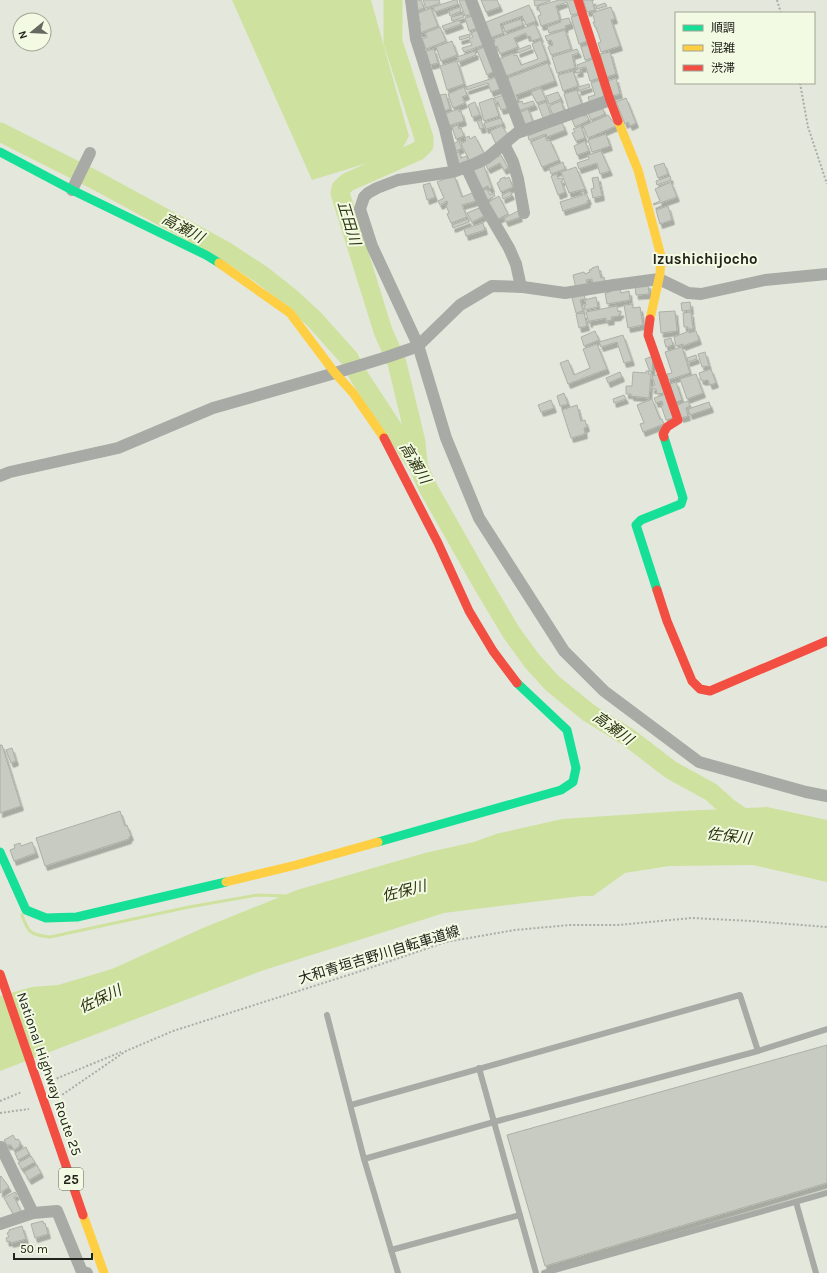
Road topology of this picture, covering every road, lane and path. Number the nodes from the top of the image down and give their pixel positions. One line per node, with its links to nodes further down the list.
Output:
1 (411, 0): 12 (street)
2 (471, 0): 8 (street)
3 (578, 0): 7 (main road)
4 (777, 0): 5 (path)
5 (781, 12)
6 (800, 84): 13 (path)
7 (610, 100): 8 (street); 17 (main road)
8 (522, 131): 9 (street)
9 (504, 144): 12 (street); 15 (street)
10 (0, 152): 14 (main road)
11 (90, 153): 14 (street)
12 (460, 169): 18 (street); 19 (street)
13 (827, 184)
14 (74, 188): 20 (main road)
15 (524, 213)
16 (827, 274): 17 (street)
17 (659, 279): 18 (street); 22 (main road)
18 (521, 287): 19 (street)
19 (418, 345): 20 (street); 23 (street)
20 (336, 373): 21 (street); 24 (main road)
21 (0, 476)
22 (827, 642)
23 (827, 796)
24 (0, 852)
25 (827, 928): 29 (path, 大和青垣吉野川自転車道線)
26 (1, 977): 32 (main road, National Highway Route 25 / 25)
27 (327, 1015): 35 (lane)
28 (827, 1029): 30 (lane)
29 (126, 1050): 32 (path); 33 (path, 大和青垣吉野川自転車道線)
30 (758, 1051): 31 (lane); 38 (lane)
31 (479, 1068): 35 (lane); 38 (lane)
32 (36, 1082): 34 (path); 48 (main road, National Highway Route 25 / 25)
33 (57, 1098)
34 (0, 1101)
35 (351, 1105): 40 (lane)
36 (31, 1109): 37 (path)
37 (0, 1113)
38 (494, 1122): 40 (lane); 44 (lane)
39 (0, 1147): 43 (street)
40 (364, 1159): 46 (lane)
41 (827, 1193): 42 (lane)
42 (796, 1202): 51 (lane); 52 (lane)
43 (33, 1213): 45 (street); 47 (street)
44 (520, 1215): 46 (lane); 50 (lane)
45 (0, 1224)
46 (391, 1250): 49 (lane)
47 (87, 1273)
48 (104, 1273)
49 (398, 1273)
50 (536, 1273)
51 (544, 1273)
52 (816, 1273)

